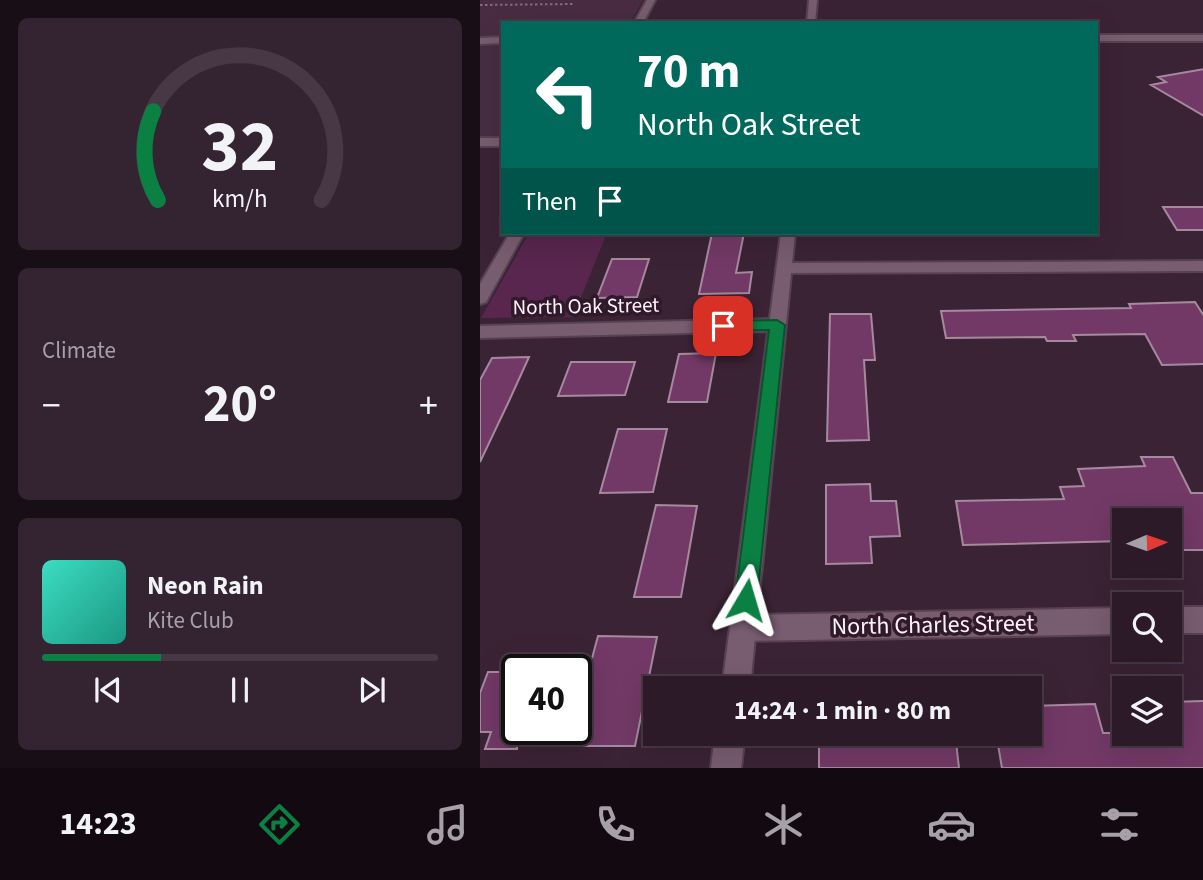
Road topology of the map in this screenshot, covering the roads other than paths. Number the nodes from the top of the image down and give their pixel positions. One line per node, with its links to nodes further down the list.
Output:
1 (651, 0): 3 (street)
2 (813, 0): 4 (street)
3 (639, 21)
4 (811, 21)
5 (1098, 38): 6 (street)
6 (1203, 38)
7 (501, 40): 8 (street)
8 (480, 41)
9 (480, 142): 10 (street)
10 (501, 142)
11 (516, 235): 15 (street)
12 (788, 235): 14 (street)
13 (1203, 265): 14 (street)
14 (784, 268): 16 (street)
15 (480, 298)
16 (777, 325): 17 (street, North Oak Street); 21 (street)
17 (480, 332)
18 (1203, 620): 20 (street)
19 (1112, 621): 21 (street, North Charles Street)
20 (1182, 621)
21 (743, 628): 22 (street)
22 (737, 676)
23 (729, 746): 24 (street)
24 (726, 768)

